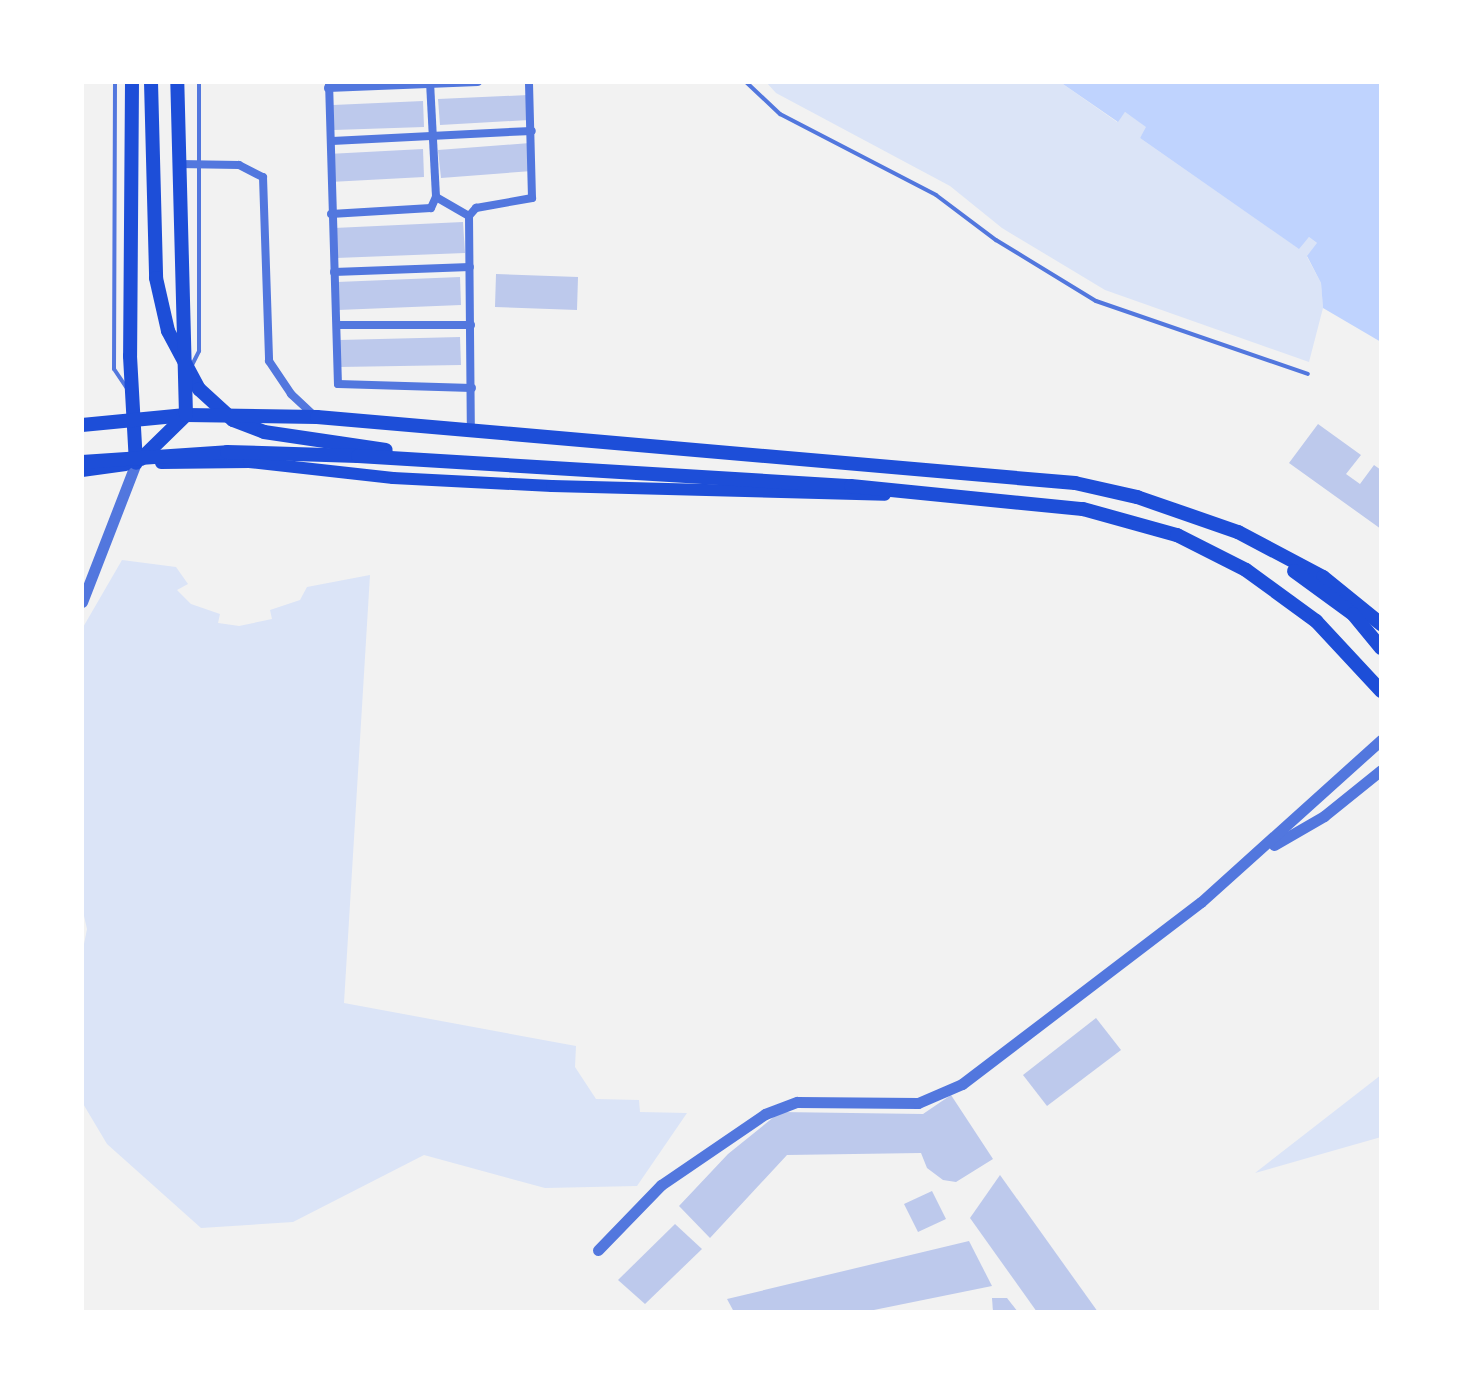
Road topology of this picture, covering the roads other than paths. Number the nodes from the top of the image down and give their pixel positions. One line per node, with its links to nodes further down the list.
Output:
1 (115, 82): 26 (lane)
2 (132, 82): 26 (main road)
3 (151, 82): 32 (main road)
4 (177, 82): 14 (main road)
5 (199, 82): 15 (lane)
6 (478, 82): 9 (street)
7 (529, 82): 11 (street)
8 (746, 82): 23 (lane)
9 (430, 83): 10 (street); 12 (street)
10 (329, 85): 13 (street)
11 (532, 131): 12 (street); 18 (street)
12 (431, 137): 13 (street); 16 (street)
13 (332, 141): 17 (street)
14 (178, 164): 15 (street); 24 (main road)
15 (198, 165): 24 (lane); 28 (street)
16 (436, 197): 17 (street); 18 (street)
17 (331, 214): 20 (street)
18 (469, 216): 19 (street)
19 (470, 267): 20 (street); 22 (street)
20 (334, 272): 21 (street)
21 (337, 325): 22 (street); 25 (street)
22 (471, 325): 25 (street)
23 (1308, 374)
24 (184, 379): 27 (main road)
25 (472, 388): 31 (street)
26 (132, 396): 29 (main road)
27 (186, 415): 28 (main road); 29 (main road); 34 (main road)
28 (317, 417): 31 (main road)
29 (134, 418): 30 (main road); 34 (main road)
30 (82, 425)
31 (471, 427): 37 (main road)
32 (428, 460): 33 (main road); 36 (main road)
33 (82, 462)
34 (136, 463): 35 (main road); 36 (main road); 38 (street)
35 (82, 471)
36 (917, 494): 41 (main road)
37 (1265, 549): 39 (main road); 40 (main road)
38 (82, 602)
39 (1381, 624)
40 (1381, 648)
41 (1381, 691)
42 (1381, 740): 44 (street)
43 (1381, 770): 44 (street)
44 (1259, 852): 45 (street)
45 (598, 1250)

